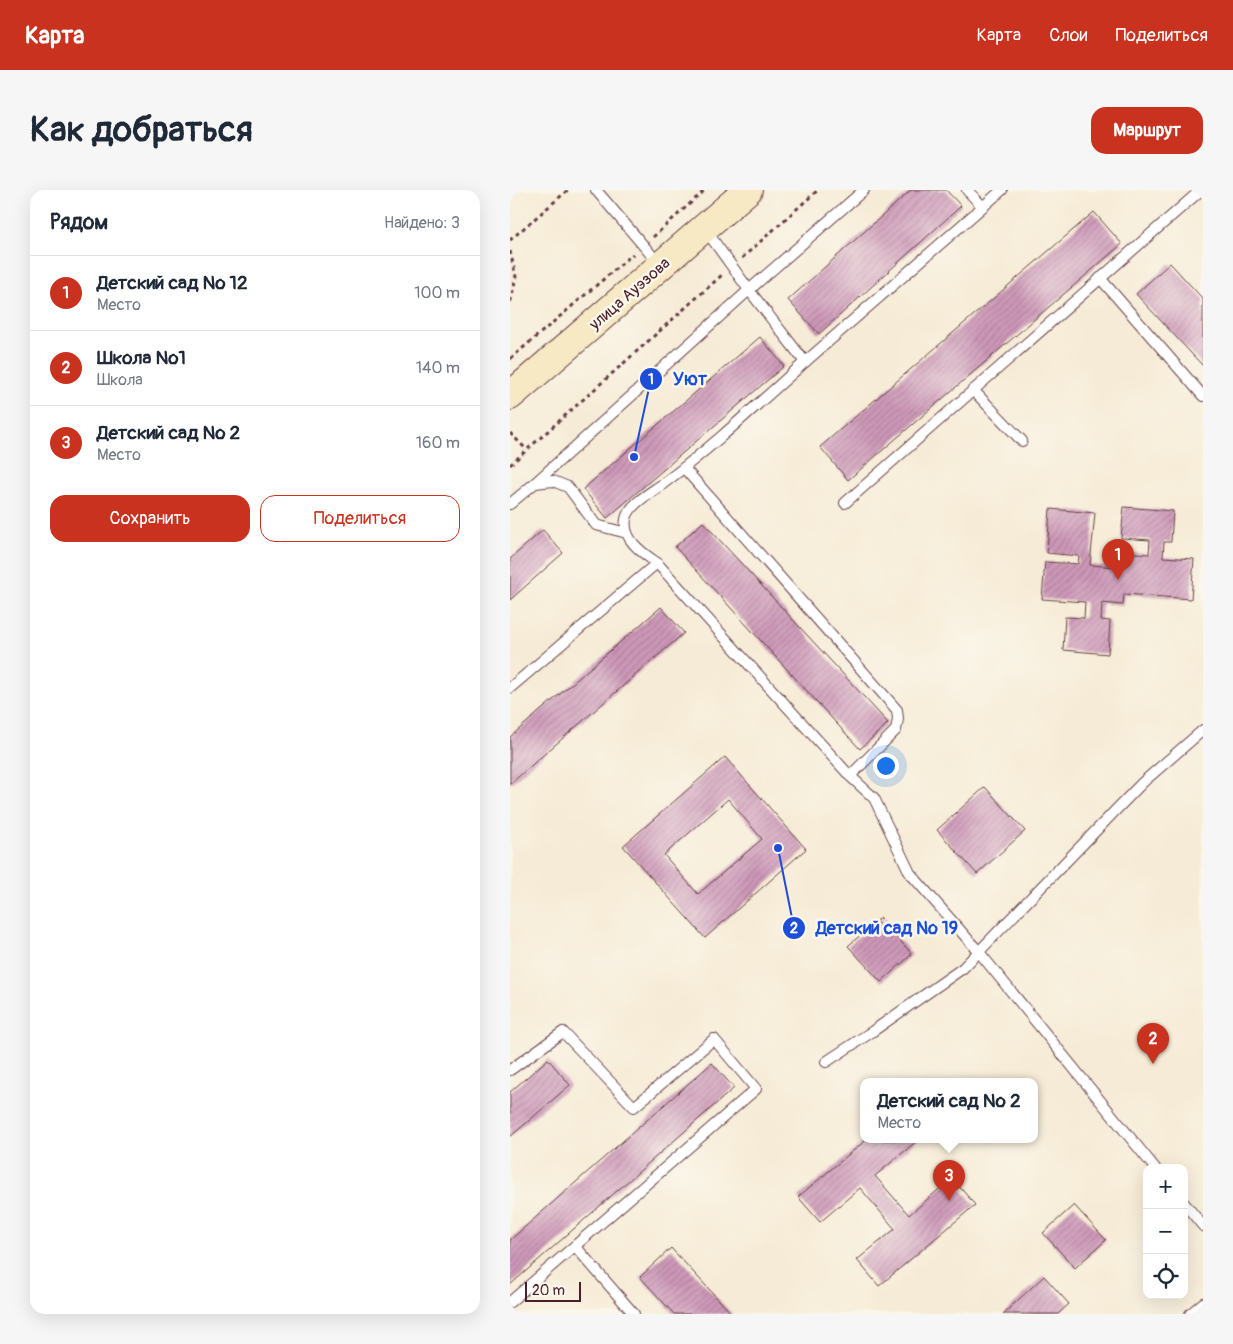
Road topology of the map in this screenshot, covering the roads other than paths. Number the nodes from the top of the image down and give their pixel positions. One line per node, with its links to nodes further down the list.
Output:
1 (596, 190): 9 (lane)
2 (748, 190): 8 (street, улица Ауэзова)
3 (864, 190): 11 (lane)
4 (967, 190): 7 (lane)
5 (1002, 190): 7 (lane)
6 (1200, 190): 10 (lane)
7 (982, 206): 12 (lane)
8 (704, 228): 9 (street, улица Ауэзова); 11 (lane)
9 (660, 266): 14 (street, улица Ауэзова)
10 (1100, 278): 13 (lane); 15 (lane)
11 (749, 290): 12 (lane); 18 (lane)
12 (805, 362): 17 (lane)
13 (973, 390): 16 (lane); 19 (lane)
14 (510, 396)
15 (1203, 396)
16 (1022, 441)
17 (684, 468): 21 (lane); 25 (lane)
18 (535, 483): 20 (lane); 21 (lane)
19 (845, 503)
20 (510, 504)
21 (627, 533): 22 (lane)
22 (657, 563): 23 (lane); 25 (lane)
23 (510, 688)
24 (1203, 730): 26 (lane)
25 (850, 776): 26 (lane)
26 (980, 952): 27 (lane); 29 (lane)
27 (826, 1062)
28 (510, 1070): 32 (lane)
29 (1152, 1164)
30 (1188, 1208): 31 (lane)
31 (1203, 1226)
32 (575, 1246): 33 (lane); 35 (lane)
33 (510, 1302)
34 (1203, 1303): 36 (lane)
35 (634, 1314)
36 (1190, 1314)

